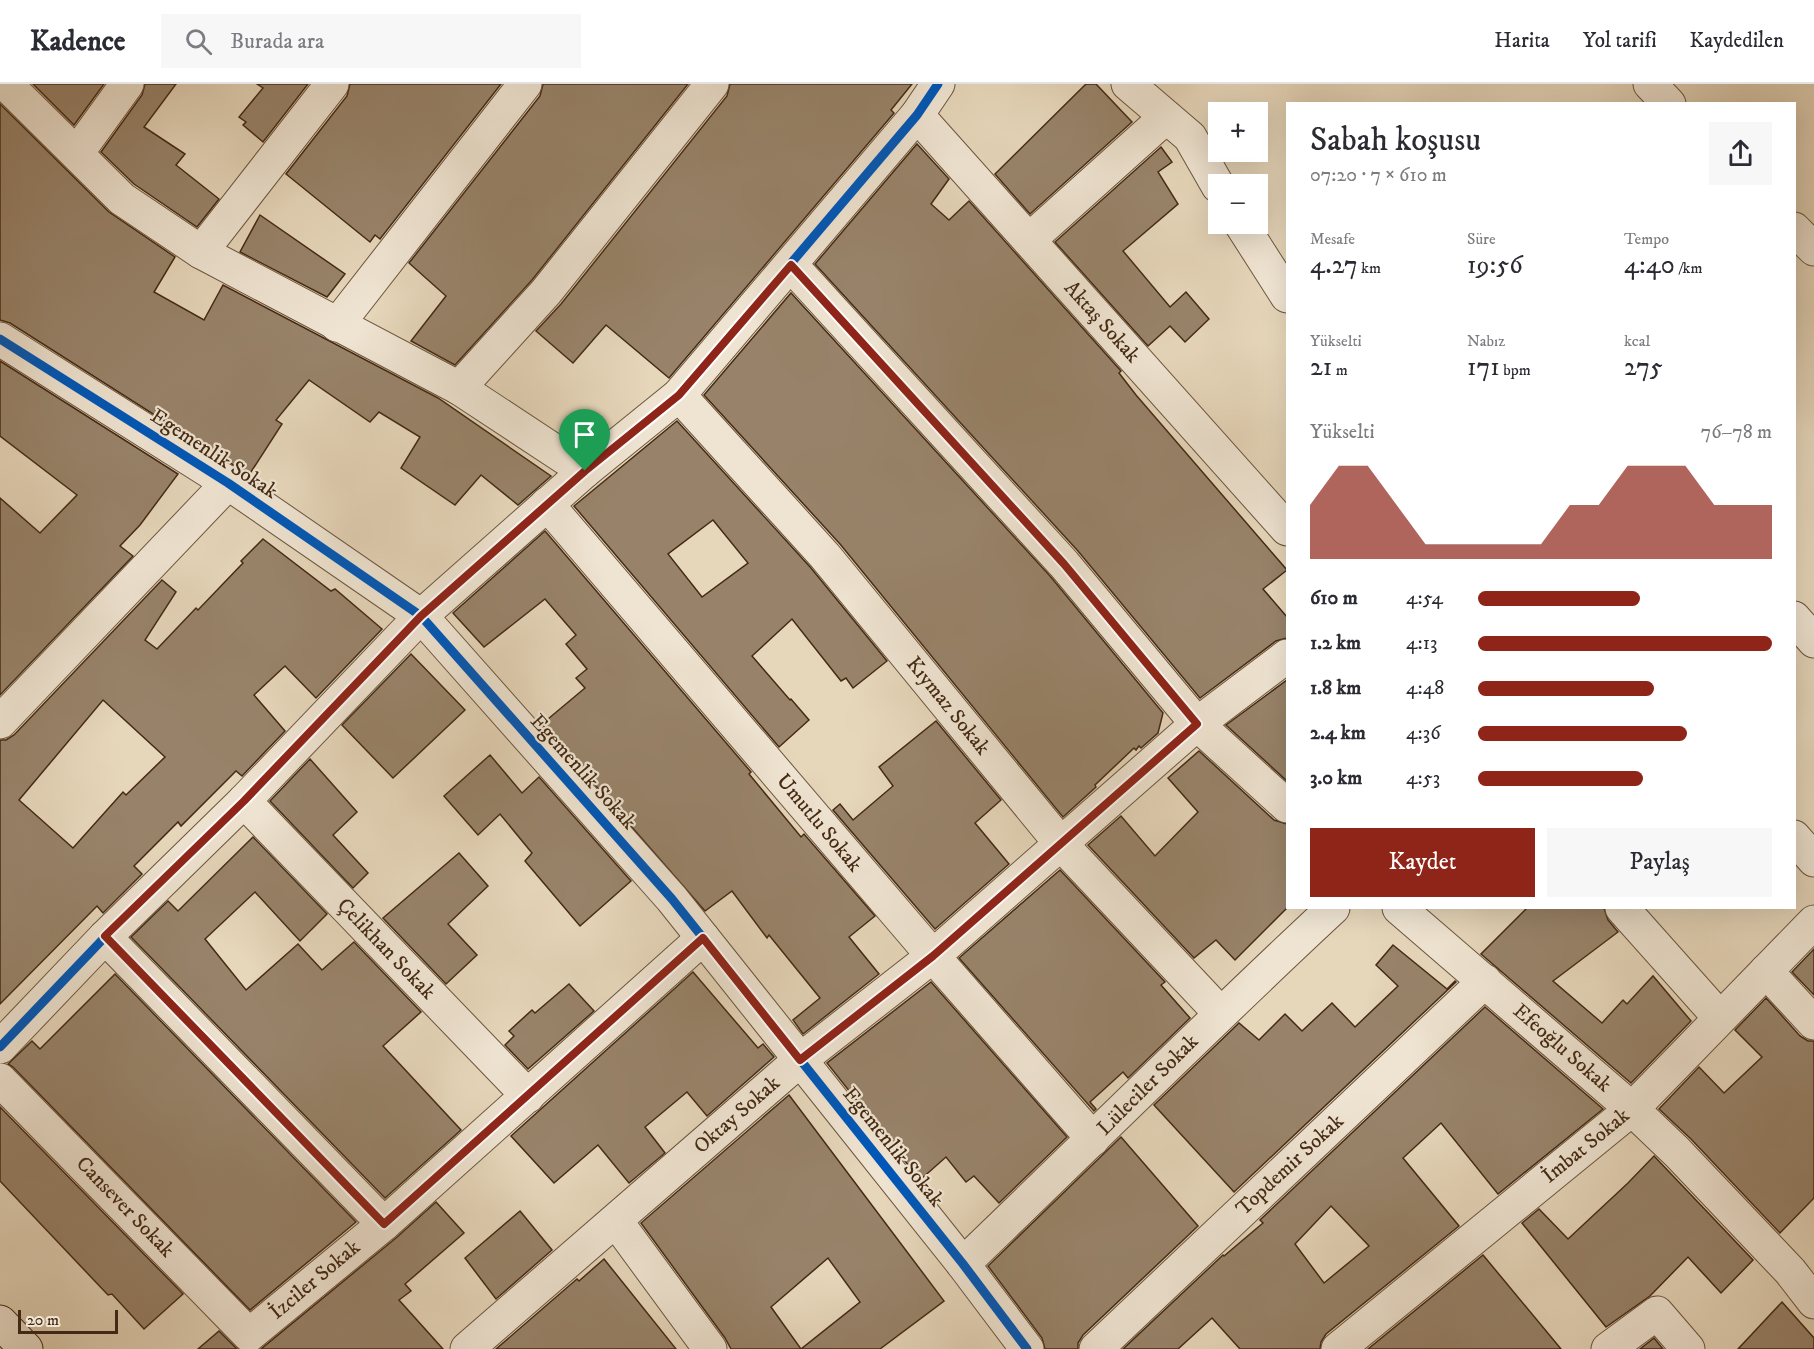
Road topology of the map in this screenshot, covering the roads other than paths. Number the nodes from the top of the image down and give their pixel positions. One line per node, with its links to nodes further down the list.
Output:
1 (6, 84): 12 (street)
2 (127, 84): 12 (street)
3 (332, 84): 18 (street)
4 (525, 84): 21 (street)
5 (712, 84): 23 (street)
6 (938, 84): 10 (street)
7 (1128, 84): 11 (street)
8 (1650, 84): 9 (street)
9 (1667, 102)
10 (917, 115): 16 (street, Aktaş Sokak); 19 (street)
11 (1166, 117): 13 (street); 16 (street)
12 (76, 153): 18 (street)
13 (1211, 174)
14 (1796, 231): 17 (street)
15 (1247, 234): 20 (street)
16 (1029, 240): 28 (street, Aktaş Sokak)
17 (1814, 249)
18 (201, 252): 21 (street)
19 (791, 265): 24 (street); 34 (street)
20 (1286, 294)
21 (338, 325): 23 (street)
22 (0, 339): 26 (street, Egemenlik Sokak)
23 (459, 388): 25 (street)
24 (679, 395): 25 (street); 38 (street, Kıymaz Sokak)
25 (585, 471): 27 (street)
26 (228, 483): 29 (street, Egemenlik Sokak); 33 (street)
27 (547, 504): 29 (street); 46 (street, Umutlu Sokak)
28 (1286, 528)
29 (421, 616): 35 (street); 45 (street, Egemenlik Sokak)
30 (1796, 620): 31 (street)
31 (1814, 641)
32 (1286, 657): 34 (street, Oktay Sokak)
33 (0, 722)
34 (1197, 724): 36 (street); 38 (street, Oktay Sokak)
35 (244, 801): 44 (street); 55 (street, Çelikhan Sokak)
36 (1286, 805)
37 (1796, 839): 39 (street)
38 (1062, 845): 46 (street, Oktay Sokak); 49 (street, Kıymaz Sokak)
39 (1814, 860)
40 (1332, 909): 49 (street, Lüleciler Sokak)
41 (1400, 909): 48 (street, Efeoğlu Sokak)
42 (1623, 909): 50 (street)
43 (1814, 922): 47 (street, İmbat Sokak)
44 (105, 936): 52 (street); 59 (street)
45 (703, 938): 53 (street, Egemenlik Sokak); 55 (street, İzciler Sokak)
46 (933, 956): 53 (street, Oktay Sokak); 57 (street, Umutlu Sokak)
47 (1766, 971): 50 (street, İmbat Sokak); 51 (street)
48 (1485, 981): 56 (street, Efeoğlu Sokak); 68 (street, Topdemir Sokak)
49 (1220, 1013): 57 (street, Lüleciler Sokak)
50 (1720, 1018): 56 (street, İmbat Sokak)
51 (1814, 1023)
52 (0, 1047)
53 (800, 1060): 58 (street, Oktay Sokak); 60 (street, Egemenlik Sokak)
54 (0, 1080): 63 (street, Cansever Sokak)
55 (528, 1096): 59 (street, İzciler Sokak)
56 (1632, 1109): 61 (street, Efeoğlu Sokak); 69 (street, İmbat Sokak)
57 (1093, 1139): 60 (street, Lüleciler Sokak)
58 (616, 1221): 65 (street, Oktay Sokak); 66 (street)
59 (384, 1224): 63 (street, İzciler Sokak)
60 (963, 1264): 67 (street, Egemenlik Sokak)
61 (1814, 1302)
62 (0, 1322): 64 (street)
63 (249, 1335)
64 (26, 1349)
65 (467, 1349)
66 (710, 1349)
67 (1027, 1349)
68 (1096, 1349)
69 (1338, 1349)
70 (1608, 1349): 71 (street)
71 (1688, 1349)

